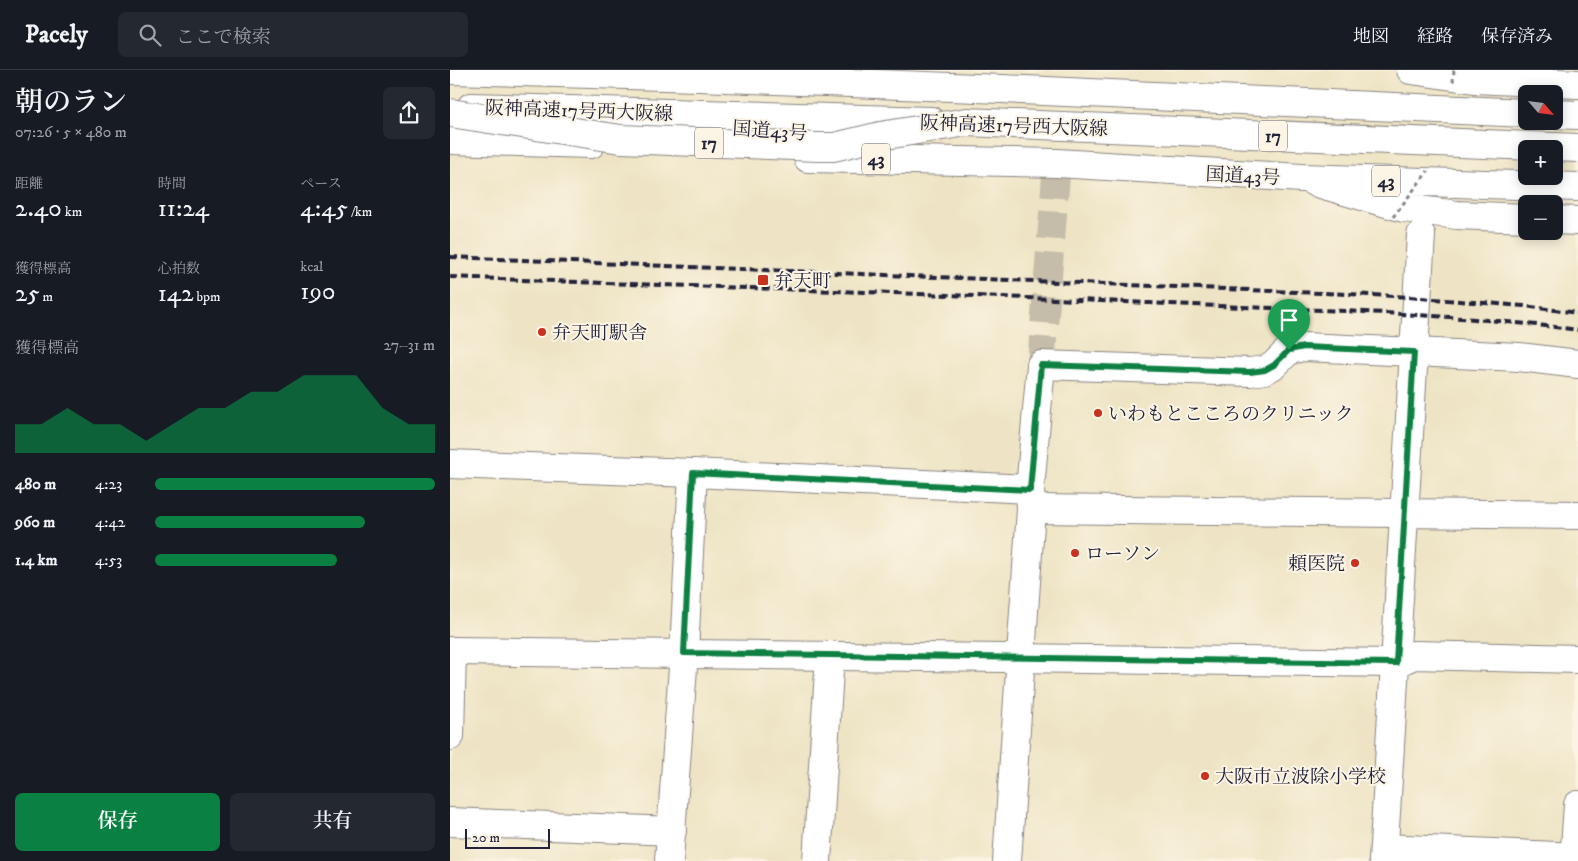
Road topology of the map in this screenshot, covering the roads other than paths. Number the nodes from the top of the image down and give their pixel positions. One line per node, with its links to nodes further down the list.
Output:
1 (450, 70): 5 (main road, 阪神高速17号西大阪線 / 17, bridge)
2 (1411, 70): 3 (main road)
3 (1578, 84)
4 (450, 106): 9 (main road, 阪神高速17号西大阪線 / 17, bridge)
5 (1518, 113)
6 (450, 114): 9 (main road, 17, bridge); 12 (main road, 国道43号)
7 (1563, 114): 8 (main road)
8 (1578, 115)
9 (967, 122): 11 (main road, 阪神高速17号西大阪線 / 17, bridge)
10 (450, 140): 12 (main road, 国道43号 / 43)
11 (1578, 148)
12 (908, 159): 13 (main road, 国道43号 / 43)
13 (1302, 178): 14 (main road, 国道43号 / 43); 15 (main road)
14 (1578, 187)
15 (1518, 218)
16 (1563, 220): 17 (main road)
17 (1578, 221)
18 (1422, 235): 19 (main road)
19 (1414, 352): 20 (main road); 23 (main road); 24 (main road)
20 (1578, 364)
21 (450, 464): 22 (main road)
22 (693, 473): 23 (main road); 27 (main road)
23 (1030, 499): 24 (main road); 29 (main road)
24 (1404, 514): 25 (main road); 31 (main road)
25 (1578, 516)
26 (451, 651): 27 (main road); 32 (main road)
27 (684, 653): 28 (main road); 35 (main road)
28 (830, 655): 29 (main road); 39 (main road)
29 (1021, 659): 31 (main road); 40 (main road)
30 (1578, 659): 31 (main road)
31 (1396, 663): 36 (main road)
32 (450, 736)
33 (1578, 805): 37 (main road)
34 (450, 822): 35 (main road)
35 (672, 831): 38 (main road)
36 (1384, 854): 37 (main road)
37 (1576, 858)
38 (669, 861)
39 (818, 861)
40 (1007, 861)

